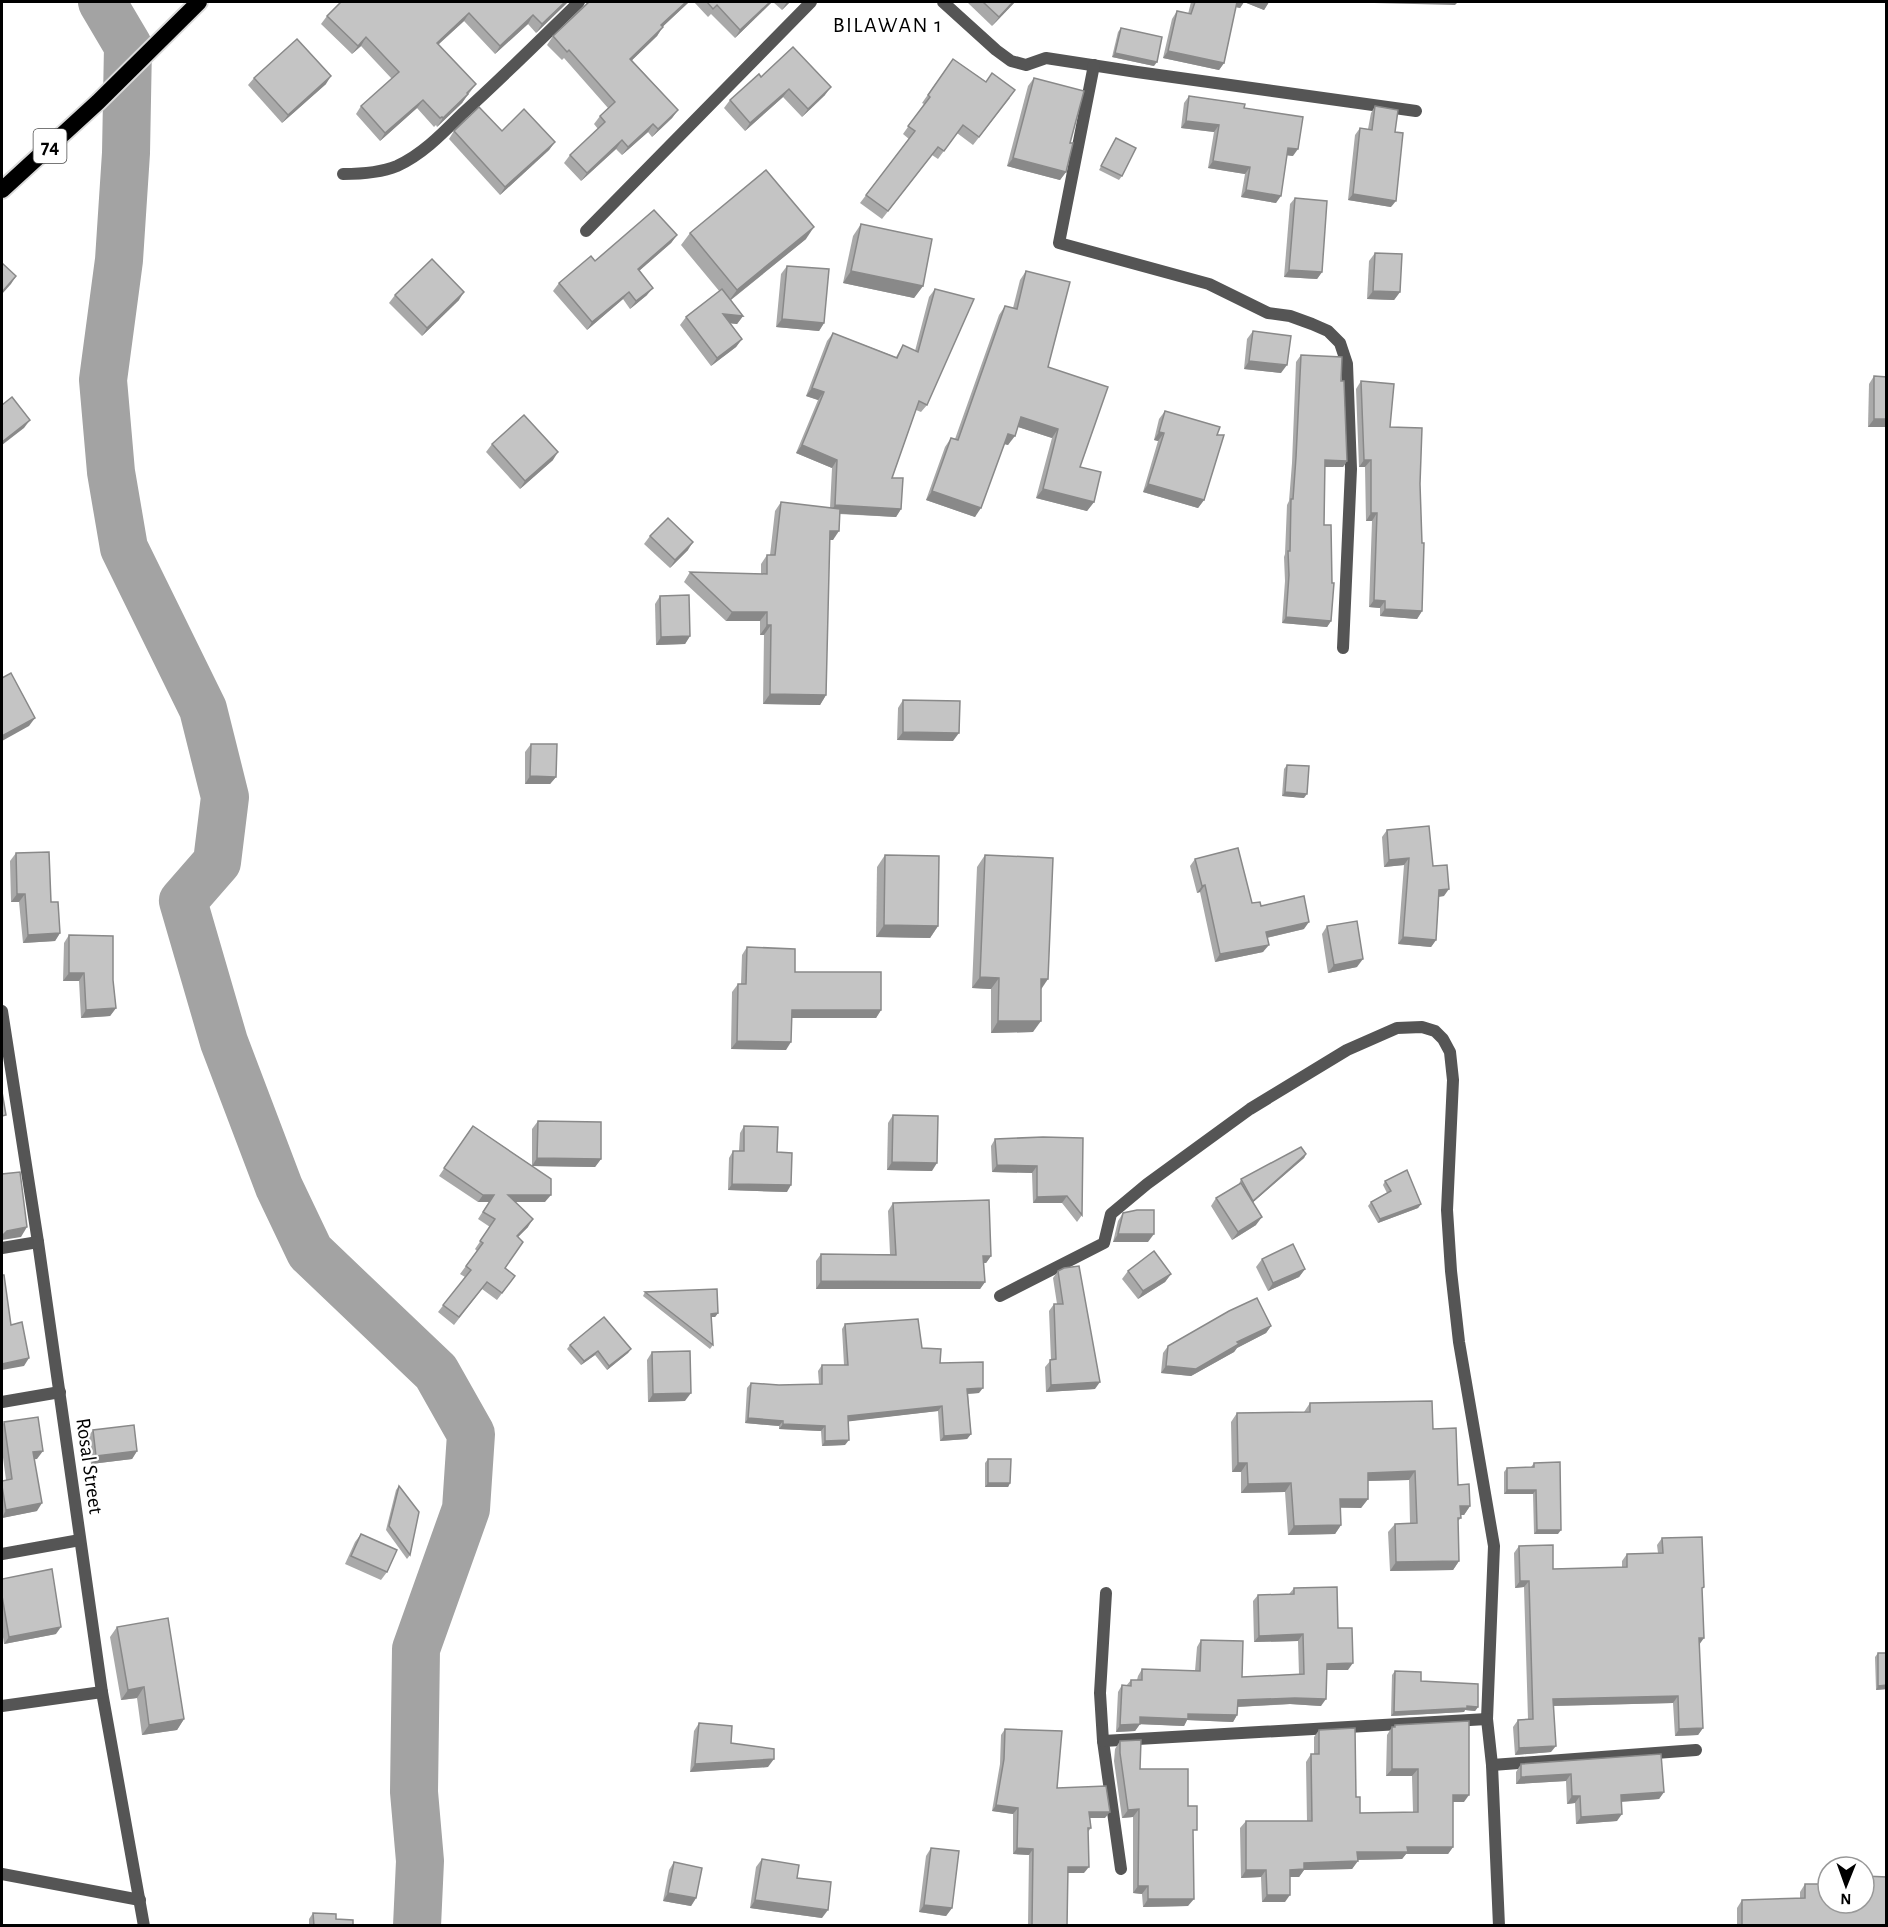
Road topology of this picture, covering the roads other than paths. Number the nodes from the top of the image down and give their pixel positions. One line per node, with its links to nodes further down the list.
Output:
1 (199, 2): 8 (highway, 74)
2 (579, 2): 7 (street)
3 (811, 2): 9 (street)
4 (943, 2): 5 (street)
5 (1094, 65): 6 (street); 10 (street)
6 (1416, 111)
7 (343, 174)
8 (2, 190)
9 (586, 231)
10 (1342, 648)
11 (2, 1011): 12 (street, Rosal Street)
12 (38, 1242): 13 (street); 15 (street, Rosal Street)
13 (2, 1248)
14 (1000, 1296): 22 (street)
15 (60, 1392): 16 (street); 17 (street, Rosal Street)
16 (2, 1402)
17 (80, 1540): 18 (street); 20 (street, Rosal Street)
18 (2, 1554)
19 (1106, 1593): 23 (street)
20 (102, 1692): 21 (street); 28 (street, Rosal Street)
21 (2, 1706)
22 (1487, 1719): 23 (street); 25 (street)
23 (1103, 1741): 26 (street)
24 (1696, 1750): 25 (street)
25 (1492, 1765): 30 (street)
26 (1121, 1869)
27 (2, 1874): 28 (street)
28 (140, 1900): 29 (street, Rosal Street)
29 (144, 1926)
30 (1499, 1926)

